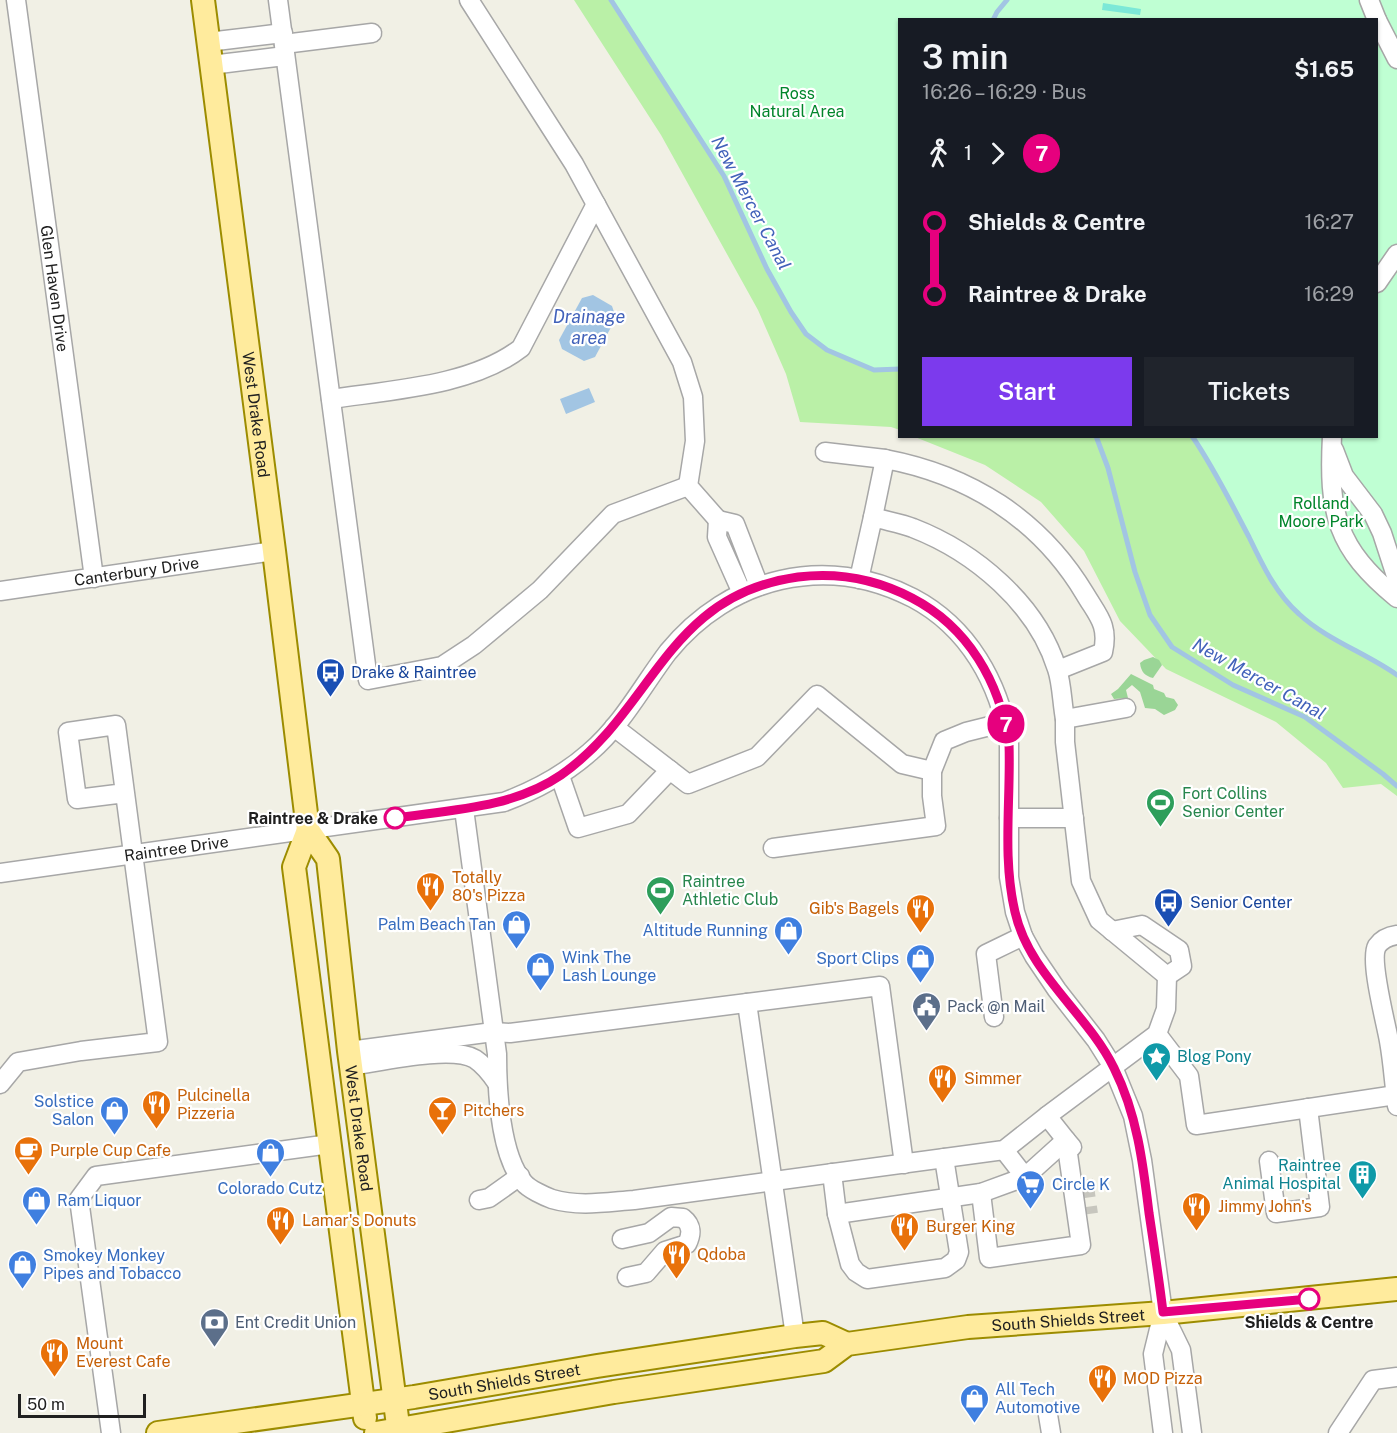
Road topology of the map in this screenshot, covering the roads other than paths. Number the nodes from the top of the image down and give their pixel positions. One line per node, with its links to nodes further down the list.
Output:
1 (16, 0): 24 (street, Glen Haven Drive)
2 (203, 0): 9 (main road, West Drake Road)
3 (278, 0): 10 (street)
4 (469, 0): 13 (street)
5 (1369, 0): 6 (street)
6 (1376, 18)
7 (1378, 22): 11 (street)
8 (372, 33): 10 (street)
9 (208, 42): 10 (street); 12 (main road, West Drake Road)
10 (284, 44): 12 (street); 16 (street)
11 (1397, 59)
12 (211, 65): 23 (main road, West Drake Road)
13 (596, 204): 16 (street); 20 (street)
14 (1397, 254): 15 (street)
15 (1378, 282)
16 (331, 399): 20 (street)
17 (1332, 440): 26 (street); 30 (street)
18 (825, 452): 19 (street)
19 (885, 459): 21 (street); 31 (street)
20 (688, 486): 22 (street)
21 (873, 517): 25 (street); 31 (street)
22 (718, 520): 27 (street); 29 (street)
23 (274, 551): 24 (street, Canterbury Drive); 43 (main road, West Drake Road)
24 (94, 578): 28 (street, Canterbury Drive)
25 (859, 579): 27 (street, Raintree Drive); 34 (street, Raintree Drive)
26 (1397, 579)
27 (759, 586): 29 (street, Raintree Drive)
28 (0, 591)
29 (742, 593): 35 (street, Raintree Drive)
30 (1397, 598)
31 (1058, 670): 33 (street)
32 (1126, 708): 33 (street)
33 (1065, 719): 42 (street)
34 (1006, 722): 37 (street); 41 (street, Raintree Drive)
35 (614, 727): 36 (street); 38 (street, Raintree Drive)
36 (670, 770): 37 (street); 38 (street)
37 (932, 771): 44 (street)
38 (560, 776): 40 (street, Raintree Drive)
39 (125, 793): 39 (street); 45 (street)
40 (464, 809): 43 (street, Raintree Drive); 54 (street)
41 (1009, 818): 42 (street); 49 (street, Raintree Drive)
42 (1074, 818): 47 (street)
43 (308, 830): 45 (street, Raintree Drive); 50 (main road, West Drake Road); 57 (main road, West Drake Road)
44 (773, 848)
45 (134, 855): 46 (street, Raintree Drive); 60 (street)
46 (0, 873)
47 (1112, 930): 51 (street); 51 (street)
48 (1397, 935): 56 (street)
49 (1023, 936): 53 (street); 58 (street, Raintree Drive)
50 (304, 946): 57 (main road); 65 (main road, West Drake Road)
51 (1175, 971): 55 (street)
52 (747, 1003): 54 (street); 69 (street); 74 (street)
53 (993, 1017)
54 (493, 1032): 57 (street); 59 (street)
55 (1156, 1034): 58 (street); 62 (street)
56 (1393, 1034): 61 (street)
57 (350, 1059): 59 (street); 76 (main road, West Drake Road)
58 (1113, 1067): 63 (street); 85 (street, Raintree Drive)
59 (497, 1083): 71 (street)
60 (0, 1084)
61 (1396, 1101): 62 (street)
62 (1308, 1108): 68 (street)
63 (1047, 1116): 64 (street); 66 (street)
64 (1065, 1140): 72 (street); 73 (street); 82 (street)
65 (330, 1144): 76 (main road); 91 (main road, West Drake Road); 93 (street)
66 (1004, 1150): 67 (street); 72 (street)
67 (944, 1158): 69 (street); 77 (street)
68 (1269, 1161)
69 (904, 1164): 70 (street)
70 (832, 1173): 74 (street); 79 (street)
71 (520, 1176): 74 (street); 78 (street)
72 (1025, 1177): 75 (street)
73 (1084, 1180)
74 (773, 1181): 86 (street)
75 (981, 1193): 77 (street); 82 (street)
76 (369, 1196): 90 (main road, West Drake Road)
77 (952, 1198): 79 (street); 79 (street)
78 (480, 1200)
79 (837, 1214)
80 (1089, 1214): 82 (street)
81 (622, 1239): 83 (street)
82 (1081, 1245)
83 (627, 1277)
84 (1397, 1289): 85 (main road, South Shields Street)
85 (1163, 1312): 87 (main road, South Shields Street); 96 (street); 97 (street)
86 (795, 1336): 87 (main road, South Shields Street); 89 (main road); 90 (main road, South Shields Street)
87 (848, 1344): 89 (main road, South Shields Street)
88 (1397, 1377): 98 (street)
89 (614, 1392): 92 (main road, South Shields Street)
90 (394, 1400): 91 (main road, South Shields Street); 92 (main road, West Drake Road)
91 (364, 1405): 94 (main road, South Shields Street); 95 (main road, West Drake Road)
92 (391, 1432)
93 (111, 1433)
94 (158, 1433)
95 (367, 1433)
96 (1163, 1433)
97 (1192, 1433)
98 (1338, 1433)

